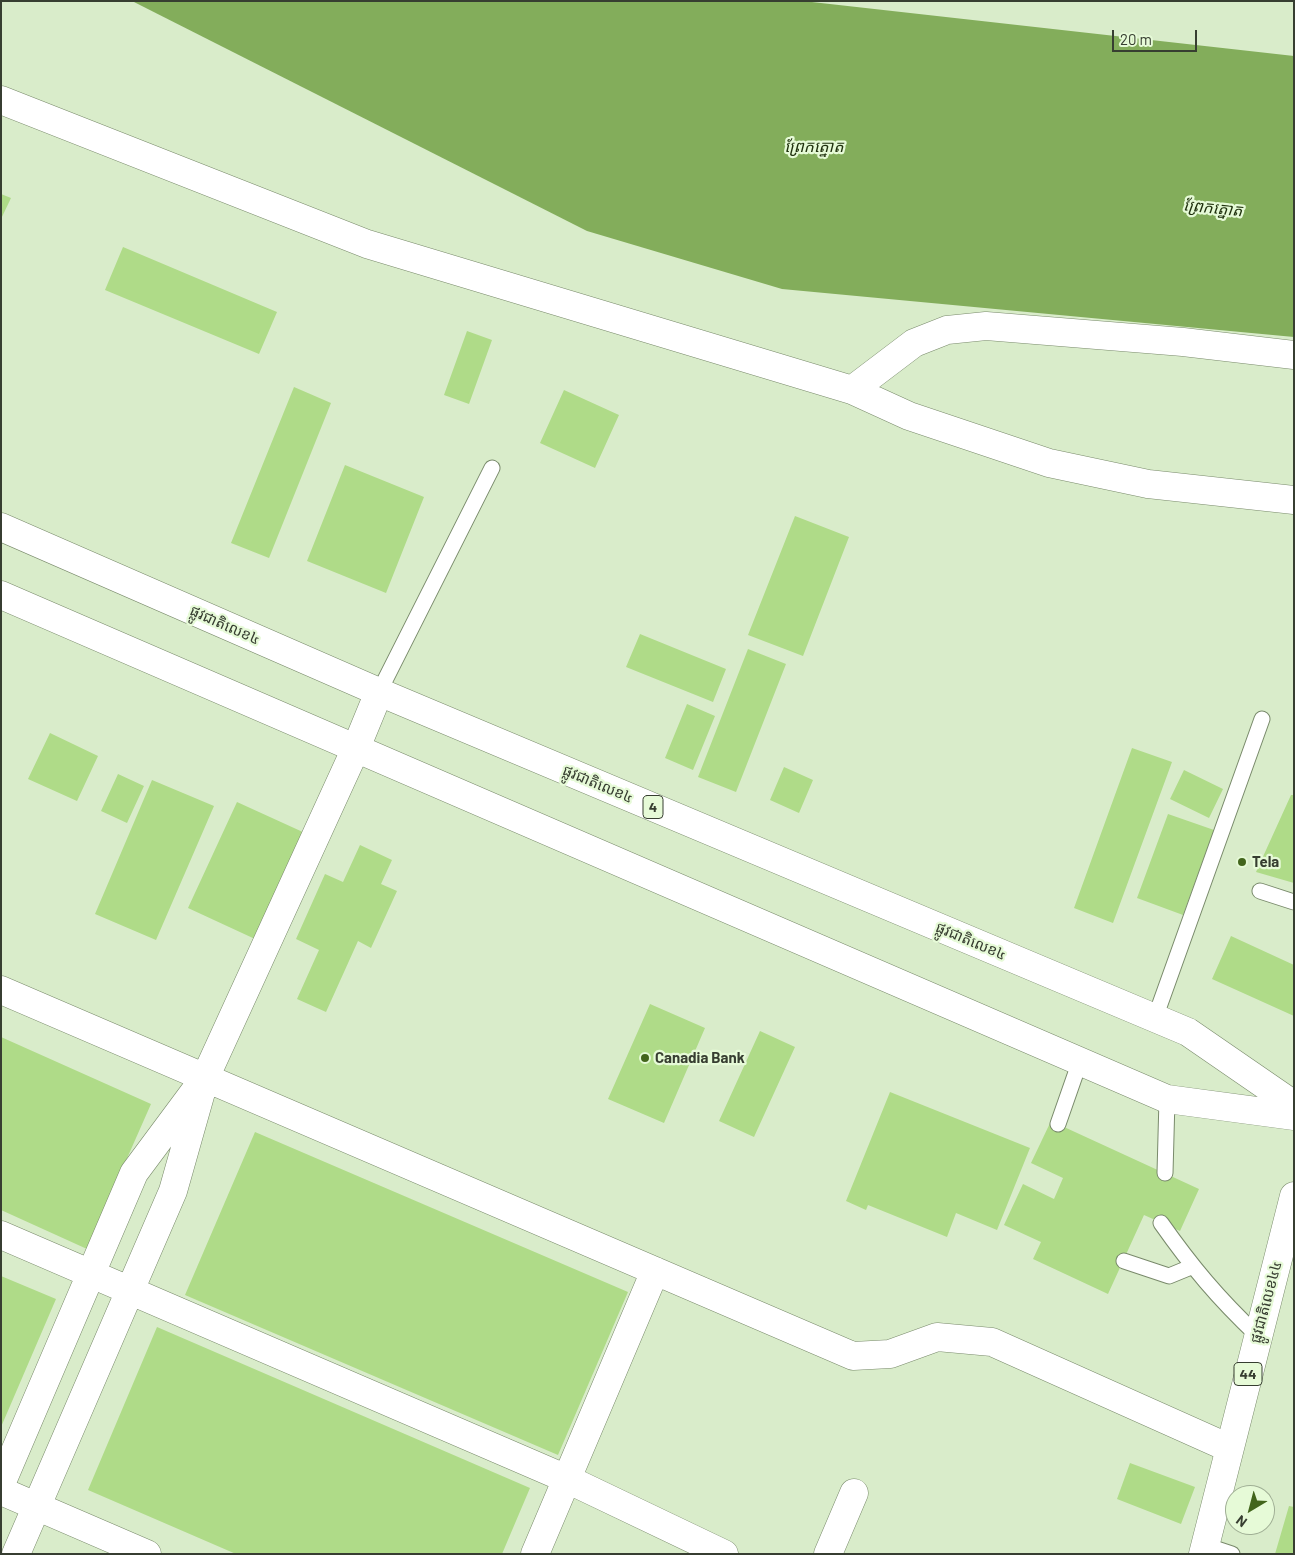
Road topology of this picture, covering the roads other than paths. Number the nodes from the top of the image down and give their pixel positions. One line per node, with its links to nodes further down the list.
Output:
1 (1, 100): 3 (main road)
2 (1294, 355): 3 (main road)
3 (852, 390): 5 (main road)
4 (492, 468): 8 (lane)
5 (1294, 500)
6 (1, 527): 8 (main road, ផ្លូវជាតិលេខ៤ / 4)
7 (1, 595): 10 (main road)
8 (379, 692): 10 (main road); 14 (main road, ផ្លូវជាតិលេខ៤ / 4)
9 (1262, 719): 14 (lane)
10 (356, 748): 15 (main road); 16 (main road)
11 (1260, 891): 12 (lane)
12 (1294, 902)
13 (1, 990): 16 (main road)
14 (1155, 1018): 18 (main road, ផ្លូវជាតិលេខ៤ / 4)
15 (1080, 1061): 17 (main road); 20 (lane)
16 (205, 1078): 27 (main road); 28 (main road); 29 (main road)
17 (1167, 1099): 19 (main road); 21 (lane)
18 (1294, 1105)
19 (1294, 1116)
20 (1058, 1124)
21 (1165, 1173)
22 (1294, 1196): 30 (main road, ផ្លូវជាតិលេខ៤៤ / 44)
23 (1161, 1223): 26 (lane)
24 (1, 1235): 28 (main road)
25 (1124, 1261): 26 (lane)
26 (1191, 1267): 30 (lane)
27 (655, 1271): 31 (main road); 32 (main road)
28 (91, 1274): 29 (main road); 33 (main road)
29 (130, 1291): 32 (main road); 36 (main road)
30 (1257, 1335): 31 (main road, ផ្លូវជាតិលេខ៤៤ / 44)
31 (1229, 1448): 37 (main road, ផ្លូវជាតិលេខ៤៤ / 44)
32 (567, 1479): 40 (main road); 41 (main road)
33 (1, 1484)
34 (1, 1491): 36 (main road)
35 (854, 1493): 42 (main road)
36 (37, 1507): 38 (main road); 39 (main road)
37 (1204, 1550): 43 (lane)
38 (16, 1554)
39 (147, 1554)
40 (535, 1554)
41 (724, 1554)
42 (828, 1554)
43 (1232, 1554)

